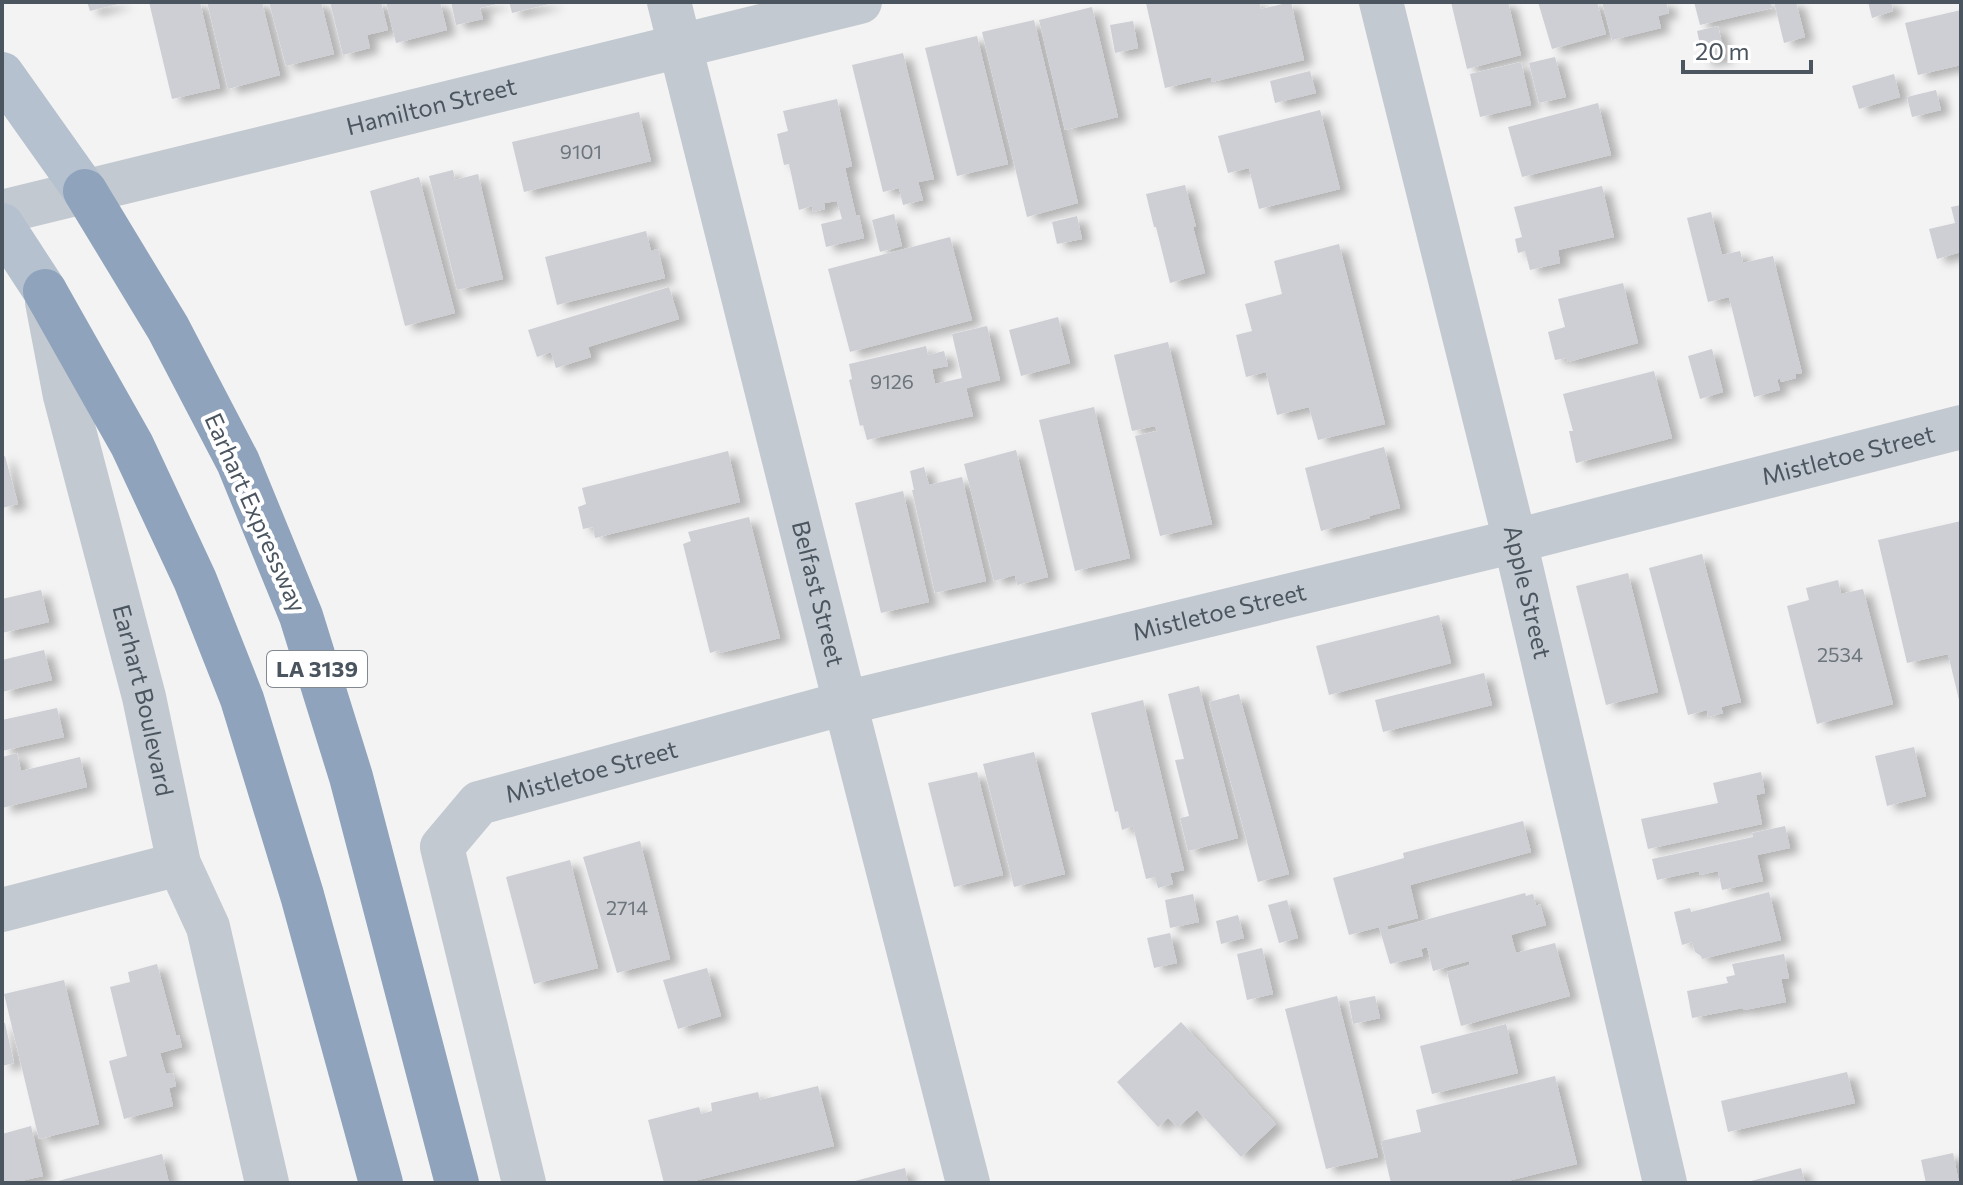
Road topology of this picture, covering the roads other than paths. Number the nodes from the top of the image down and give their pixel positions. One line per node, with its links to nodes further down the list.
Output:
1 (669, 2): 4 (street, Belfast Street)
2 (860, 2): 4 (street, Hamilton Street)
3 (1381, 2): 11 (street, Apple Street)
4 (680, 46): 6 (street, Hamilton Street); 12 (street, Belfast Street)
5 (2, 74): 6 (main road, LA 3139)
6 (85, 191): 7 (street, Hamilton Street); 17 (highway, Earhart Expressway / LA 3139)
7 (2, 212)
8 (2, 225): 9 (main road, Earhart Boulevard / LA 3139)
9 (45, 291): 13 (street, Earhart Boulevard); 16 (highway, LA 3139)
10 (1961, 427): 11 (street, Mistletoe Street)
11 (1515, 541): 12 (street, Mistletoe Street); 20 (street, Apple Street)
12 (845, 703): 18 (street, Mistletoe Street); 19 (street, Belfast Street)
13 (179, 864): 14 (street); 15 (street, Earhart Boulevard)
14 (2, 910)
15 (267, 1183)
16 (381, 1183)
17 (457, 1183)
18 (524, 1183)
19 (968, 1183)
20 (1665, 1183)

